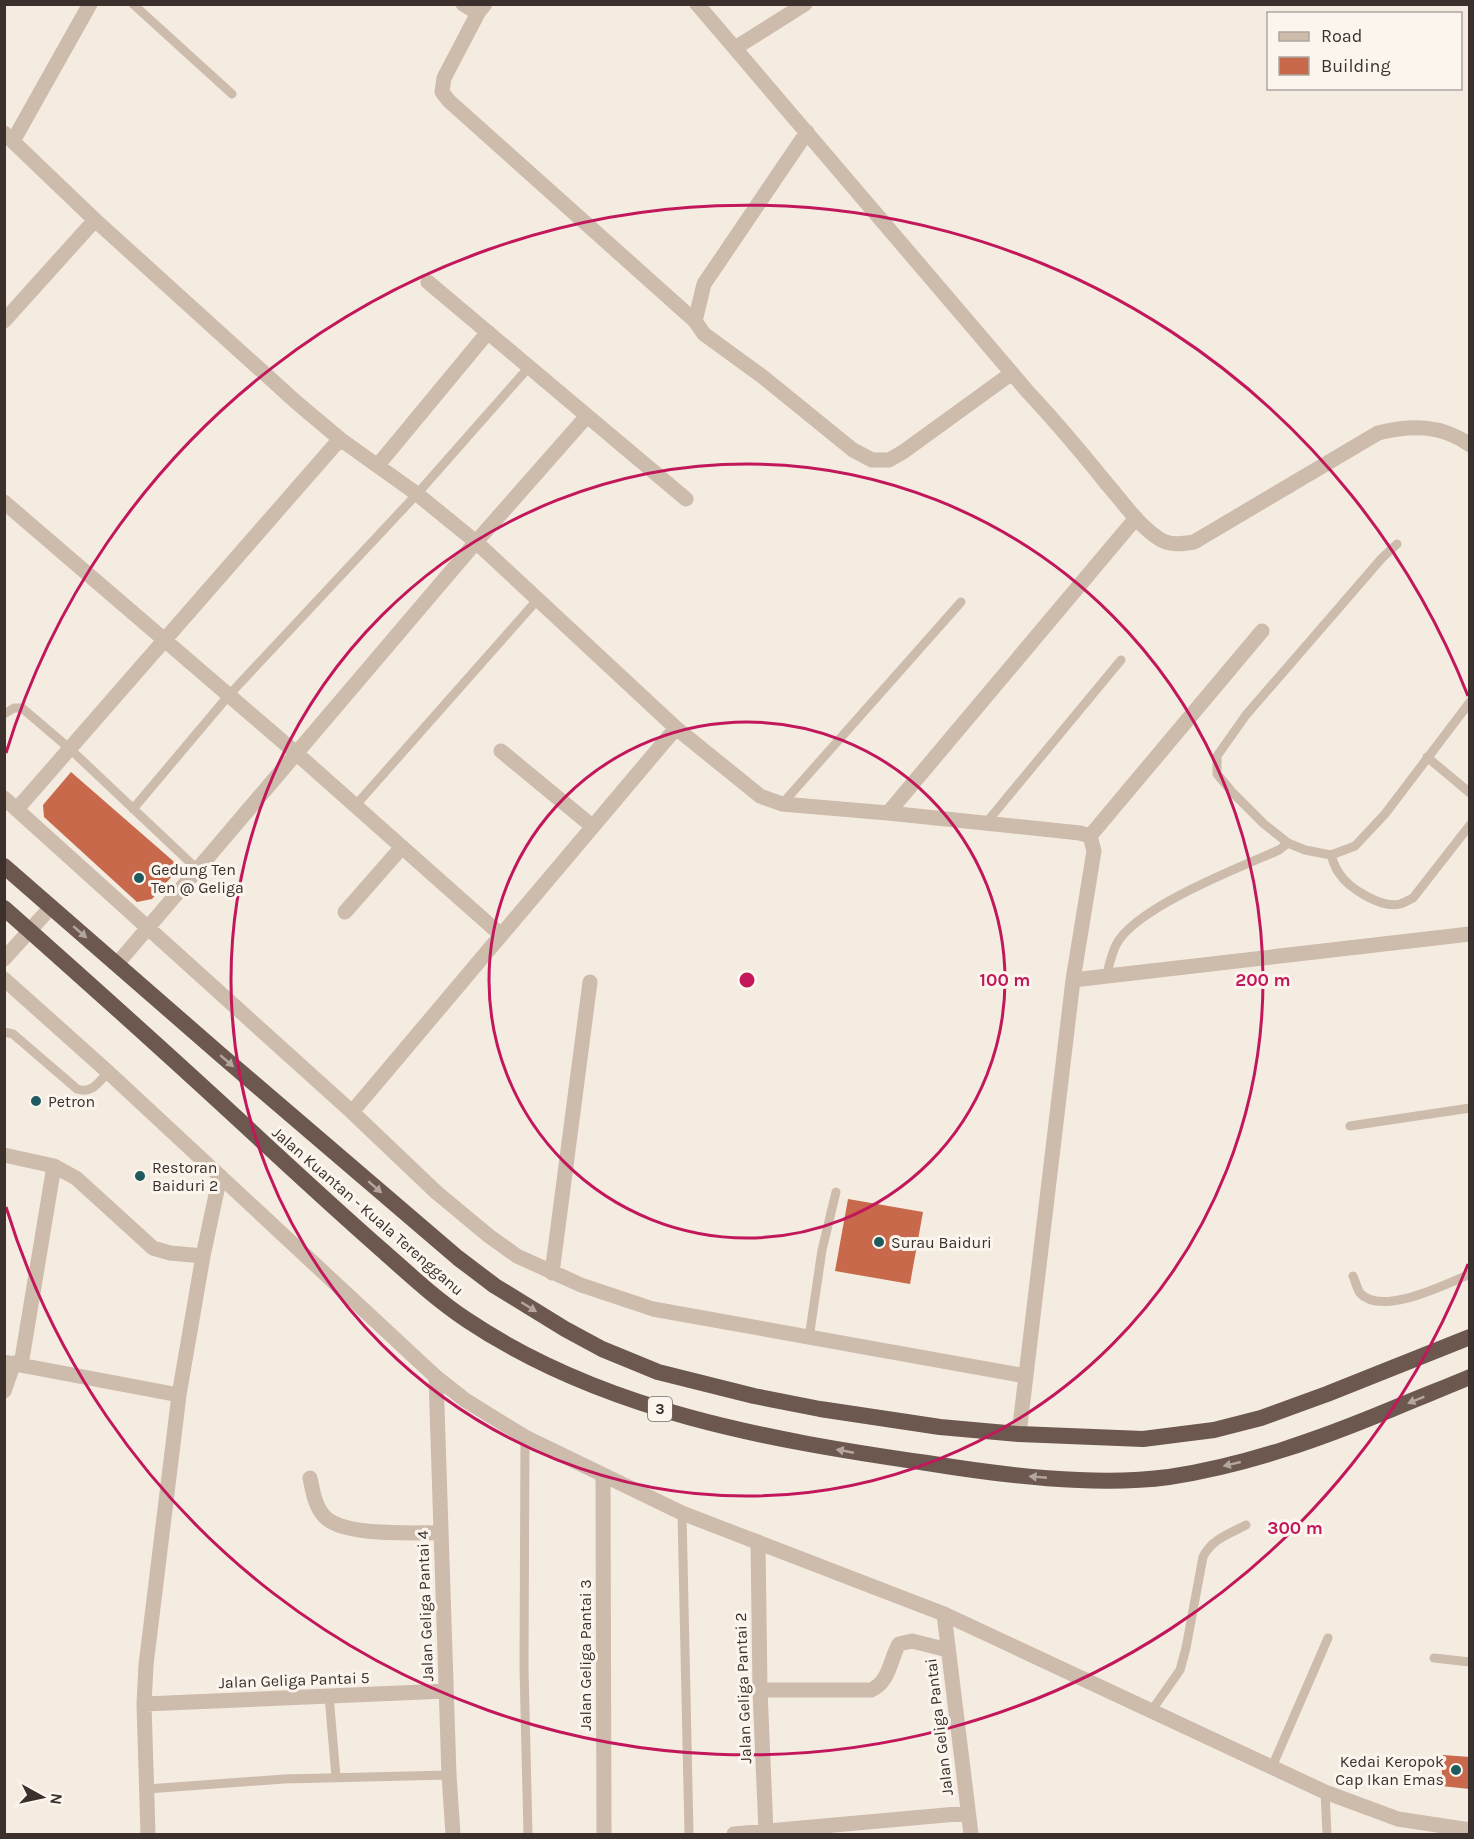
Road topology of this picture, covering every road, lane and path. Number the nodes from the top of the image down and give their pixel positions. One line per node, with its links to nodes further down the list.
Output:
1 (90, 4): 10 (street)
2 (133, 4): 8 (lane)
3 (463, 4): 6 (street)
4 (697, 4): 7 (street)
5 (805, 4): 7 (street)
6 (482, 9): 14 (street)
7 (735, 48): 9 (street)
8 (232, 94)
9 (807, 132): 14 (street); 17 (street)
10 (9, 137): 11 (street)
11 (95, 220): 13 (street); 19 (street)
12 (428, 282): 15 (street)
13 (4, 321)
14 (695, 321): 17 (street)
15 (488, 332): 16 (street); 21 (street)
16 (529, 367): 18 (street); 22 (lane)
17 (1012, 374): 25 (street)
18 (587, 416): 23 (street); 26 (street)
19 (340, 439): 21 (street); 31 (street)
20 (1470, 445): 25 (street)
21 (378, 465): 22 (street)
22 (417, 494): 26 (street); 33 (lane)
23 (686, 499)
24 (4, 502): 31 (street)
25 (1136, 518): 47 (street)
26 (476, 542): 28 (street); 39 (street)
27 (1397, 544): 52 (lane)
28 (538, 599): 36 (street); 44 (lane)
29 (961, 602): 43 (lane)
30 (1262, 631): 51 (street)
31 (165, 640): 33 (street); 37 (street)
32 (1120, 660): 48 (lane)
33 (230, 695): 39 (street); 45 (lane)
34 (1470, 702): 40 (lane)
35 (4, 714): 37 (lane)
36 (676, 728): 43 (street); 50 (street)
37 (69, 748): 45 (lane); 46 (street)
38 (501, 751): 50 (street)
39 (296, 753): 44 (street); 56 (street)
40 (1427, 757): 41 (lane); 54 (lane)
41 (1470, 792)
42 (4, 798): 46 (street)
43 (782, 804): 47 (street)
44 (356, 806): 53 (street)
45 (133, 808): 56 (lane)
46 (16, 809): 60 (street)
47 (888, 813): 48 (street)
48 (986, 823): 51 (street)
49 (1470, 825): 54 (lane)
50 (592, 826): 63 (street)
51 (1090, 836): 68 (street)
52 (1288, 843): 54 (lane); 66 (lane)
53 (402, 847): 59 (street); 63 (street)
54 (1331, 855)
55 (4, 866): 57 (highway, Jalan Kuantan - Kuala Terengganu / 3)
56 (197, 869): 60 (street)
57 (51, 907): 61 (street); 65 (highway, Jalan Kuantan - Kuala Terengganu / 3, one-way to 65)
58 (4, 908): 61 (highway, Jalan Kuantan - Kuala Terengganu / 3)
59 (345, 912)
60 (149, 926): 65 (street); 73 (street)
61 (30, 931): 64 (street); 88 (highway, Jalan Kuantan - Kuala Terengganu / 3, one-way to 61)
62 (1470, 934): 66 (street)
63 (501, 935): 73 (street)
64 (4, 959)
65 (117, 964): 91 (highway, Jalan Kuantan - Kuala Terengganu / 3, one-way to 91)
66 (1106, 976): 68 (street)
67 (4, 979): 71 (street)
68 (1073, 980): 86 (street)
69 (590, 982): 80 (street)
70 (4, 1032): 71 (lane)
71 (108, 1072): 77 (street)
72 (1470, 1108): 74 (lane)
73 (352, 1112): 80 (street)
74 (1350, 1126)
75 (4, 1155): 76 (street)
76 (54, 1166): 79 (street); 85 (street)
77 (220, 1176): 79 (street); 87 (street)
78 (836, 1192): 84 (lane)
79 (203, 1256): 90 (street)
80 (552, 1273): 84 (street)
81 (1470, 1274): 82 (lane)
82 (1353, 1276)
83 (1470, 1337): 91 (highway, Jalan Kuantan - Kuala Terengganu / 3)
84 (809, 1338): 86 (street)
85 (13, 1363): 89 (street); 90 (street)
86 (1026, 1376): 91 (street)
87 (436, 1377): 92 (street); 97 (street, Jalan Geliga Pantai 4)
88 (1470, 1377)
89 (4, 1391)
90 (179, 1395): 107 (street)
91 (1019, 1434)
92 (525, 1437): 93 (street); 119 (lane)
93 (603, 1476): 95 (street); 120 (street, Jalan Geliga Pantai 3)
94 (310, 1478): 97 (street)
95 (682, 1513): 98 (street); 121 (lane)
96 (1246, 1525): 108 (lane)
97 (441, 1533): 105 (street, Jalan Geliga Pantai 4)
98 (758, 1542): 99 (street); 104 (street, Jalan Geliga Pantai 2)
99 (944, 1614): 101 (street, Jalan Geliga Pantai); 108 (street)
100 (1328, 1638): 109 (lane)
101 (948, 1650): 104 (street); 114 (street, Jalan Geliga Pantai)
102 (1434, 1658): 103 (lane)
103 (1470, 1662)
104 (760, 1690): 116 (street, Jalan Geliga Pantai 2)
105 (446, 1691): 106 (street, Jalan Geliga Pantai 5); 110 (street, Jalan Geliga Pantai 4)
106 (329, 1696): 107 (street, Jalan Geliga Pantai 5); 111 (lane)
107 (144, 1704): 112 (street)
108 (1152, 1710): 109 (street)
109 (1272, 1767): 113 (street)
110 (449, 1775): 111 (lane); 118 (street, Jalan Geliga Pantai 4)
111 (336, 1777): 112 (lane)
112 (147, 1789): 117 (street)
113 (1324, 1792): 115 (street); 124 (lane)
114 (968, 1813): 116 (street); 123 (street, Jalan Geliga Pantai)
115 (1470, 1830)
116 (766, 1832): 122 (street)
117 (148, 1834)
118 (453, 1834)
119 (528, 1834)
120 (604, 1834)
121 (689, 1834)
122 (734, 1834)
123 (971, 1834)
124 (1327, 1834)

